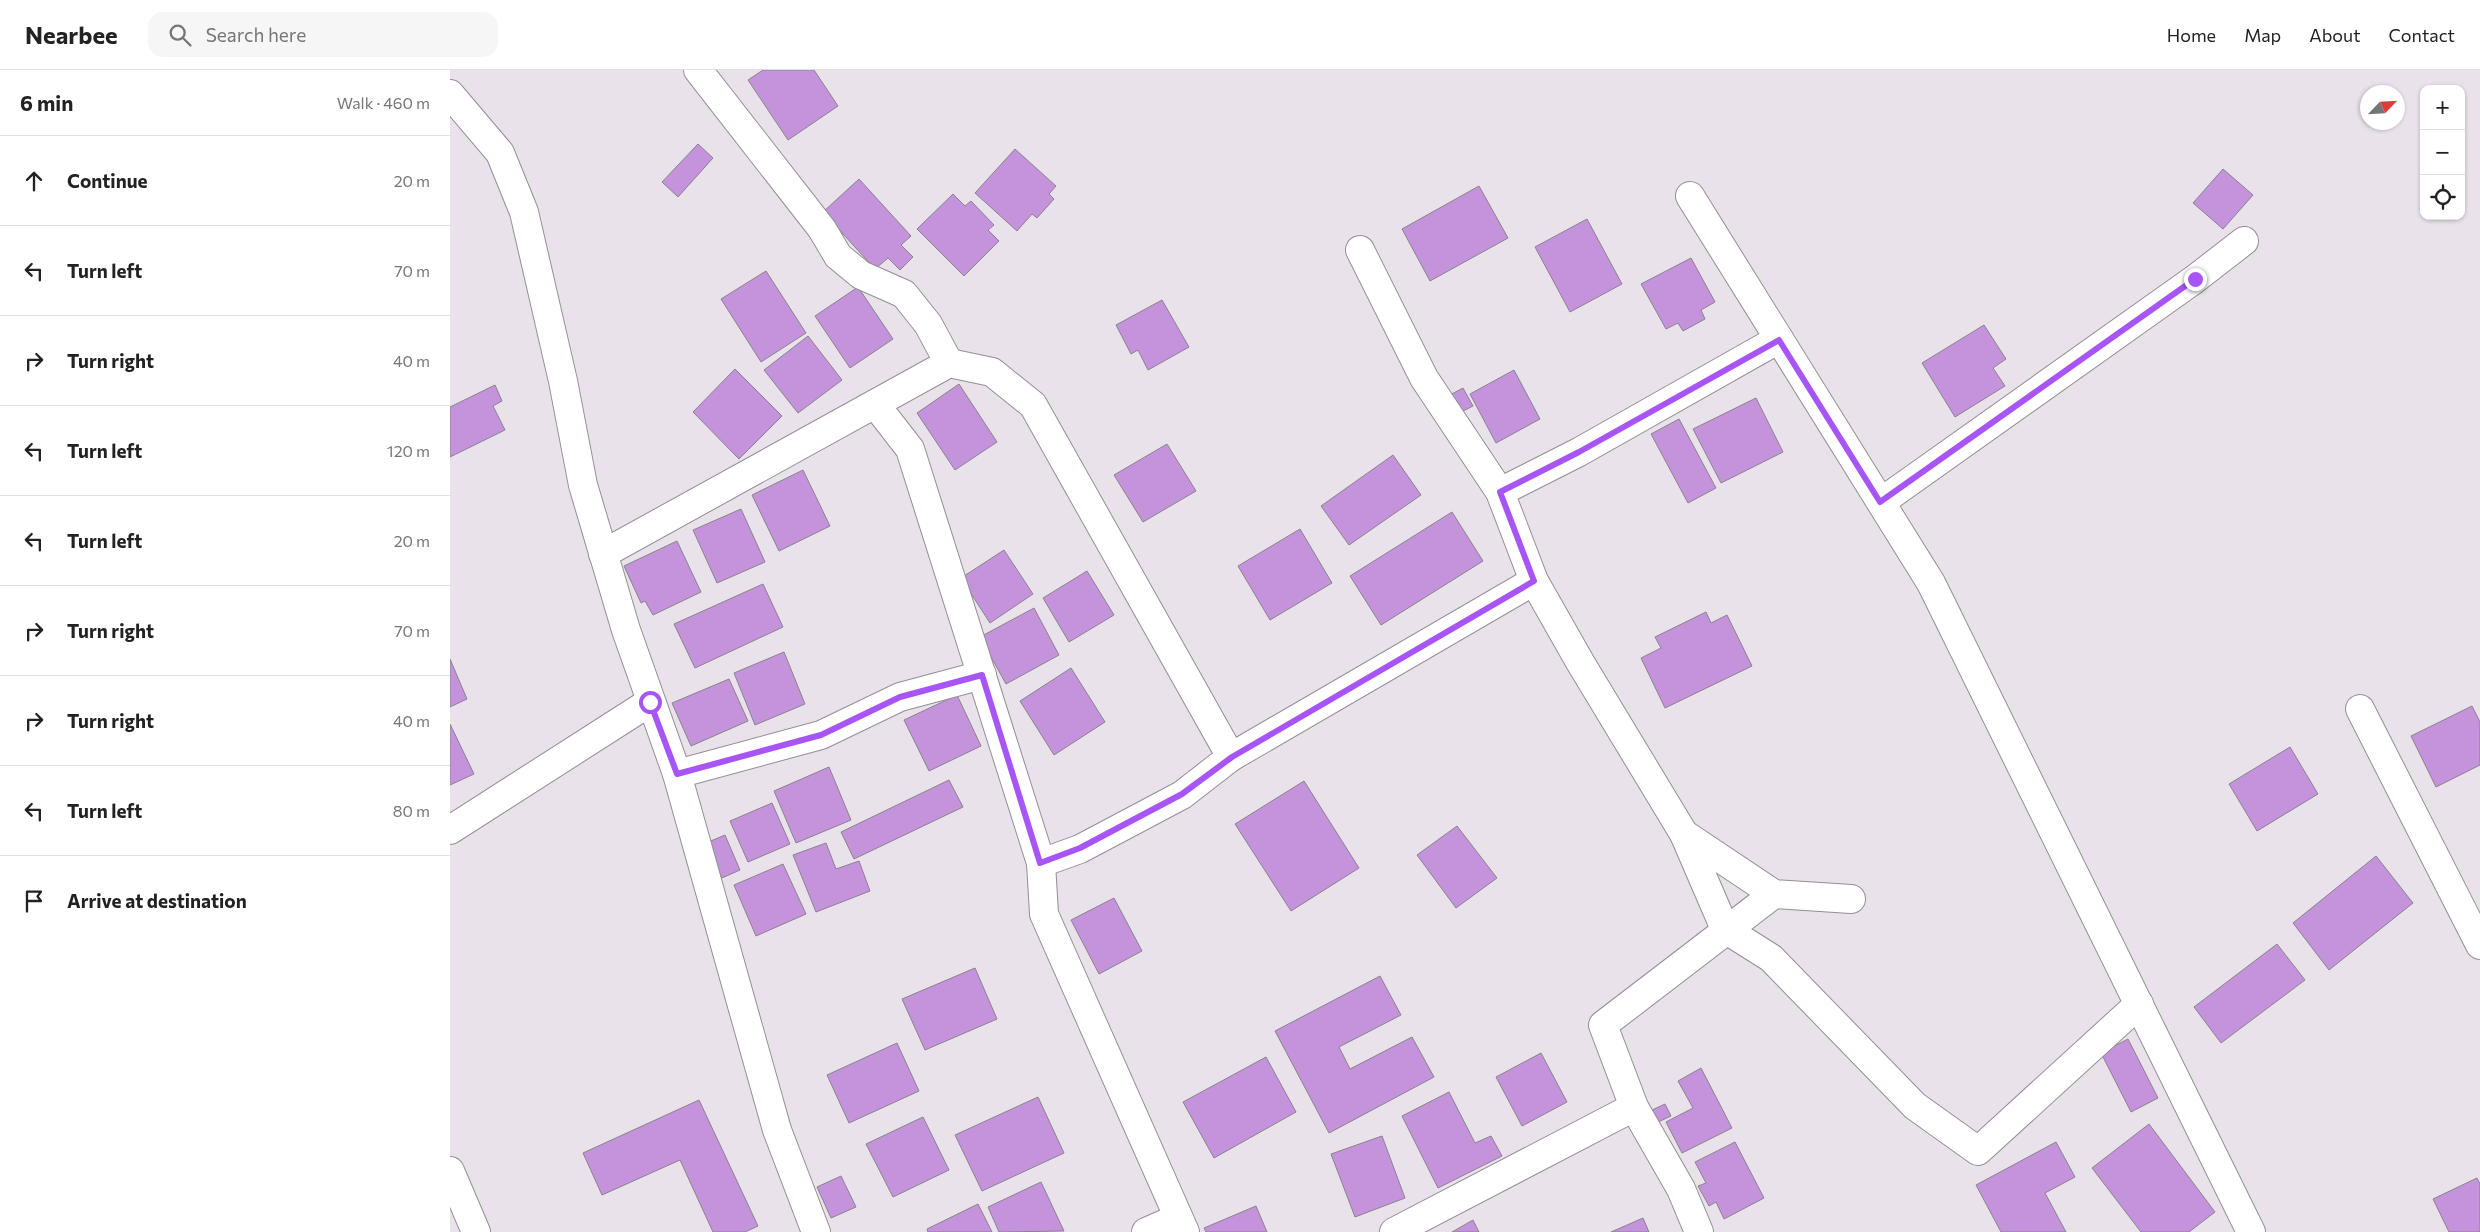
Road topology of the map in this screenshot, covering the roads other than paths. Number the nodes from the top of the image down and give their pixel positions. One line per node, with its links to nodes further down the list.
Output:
1 (698, 70): 7 (street)
2 (450, 94): 11 (street)
3 (1690, 196): 6 (street)
4 (2244, 241): 10 (street)
5 (1360, 250): 9 (street)
6 (1779, 340): 9 (street); 10 (street)
7 (949, 364): 8 (street); 16 (street)
8 (875, 404): 11 (street); 13 (street)
9 (1500, 492): 12 (street)
10 (1880, 502): 25 (street)
11 (603, 554): 14 (street)
12 (1534, 581): 16 (street); 19 (street)
13 (982, 675): 17 (street); 20 (street)
14 (650, 702): 17 (street); 18 (street)
15 (2360, 708): 24 (street)
16 (1232, 757): 20 (street)
17 (677, 774): 30 (street)
18 (450, 830)
19 (1684, 834): 21 (street); 23 (street)
20 (1040, 863): 28 (street)
21 (1774, 894): 22 (street); 23 (street)
22 (1851, 899)
23 (1725, 929): 25 (street); 26 (street)
24 (2480, 946)
25 (2139, 1004): 34 (street)
26 (1634, 1107): 32 (street); 33 (street)
27 (452, 1182): 29 (street)
28 (1181, 1225): 31 (street)
29 (476, 1232)
30 (816, 1232)
31 (1146, 1232)
32 (1394, 1232)
33 (1699, 1232)
34 (2251, 1232)

